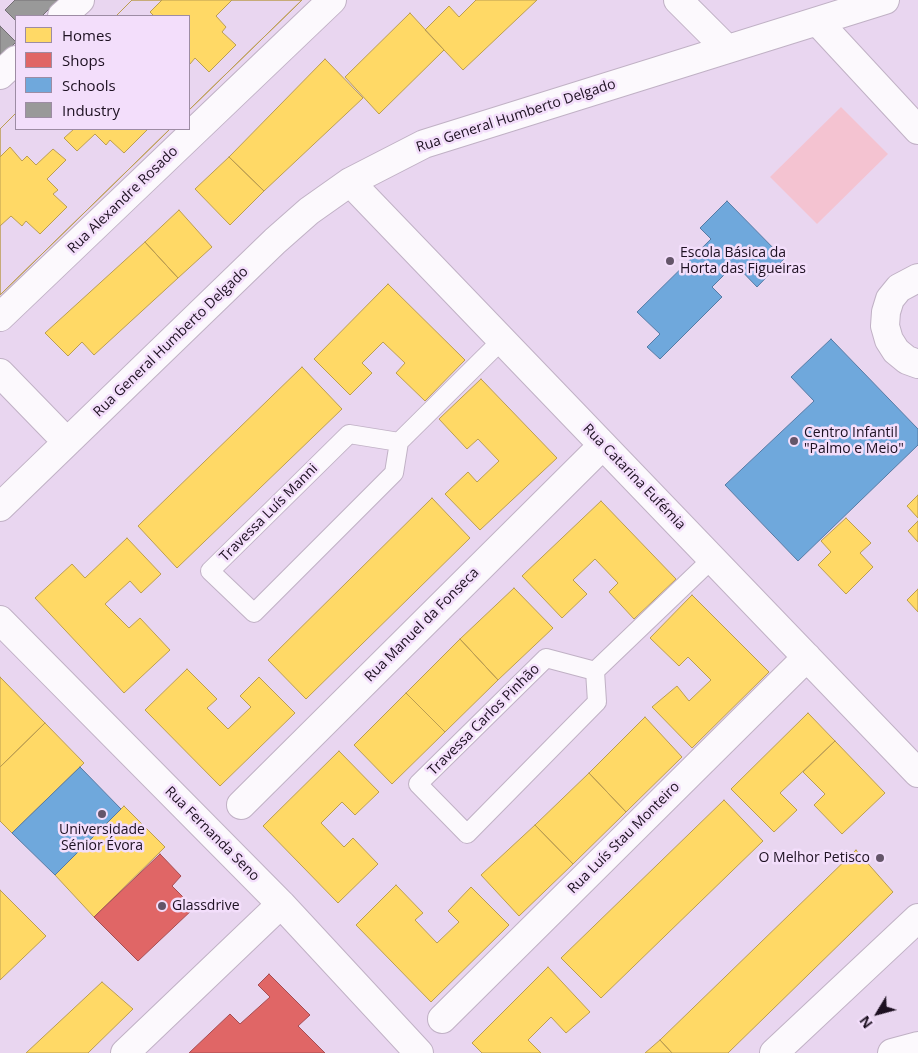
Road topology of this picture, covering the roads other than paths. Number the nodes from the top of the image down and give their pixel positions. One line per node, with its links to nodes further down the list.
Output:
1 (80, 0): 5 (street)
2 (332, 0): 13 (street, Rua Alexandre Rosado)
3 (678, 0): 7 (street)
4 (885, 0): 6 (street, Rua General Humberto Delgado)
5 (63, 15)
6 (818, 22): 7 (street, Rua General Humberto Delgado); 10 (street)
7 (727, 49): 11 (street, Rua General Humberto Delgado)
8 (15, 61): 9 (street)
9 (0, 75)
10 (918, 130)
11 (350, 182): 14 (street, Rua Catarina Eufémia); 17 (street, Rua General Humberto Delgado)
12 (918, 278): 15 (street)
13 (0, 317)
14 (502, 340): 18 (lane); 19 (street, Rua Catarina Eufémia)
15 (918, 364)
16 (0, 373): 17 (street)
17 (67, 442): 20 (street, Rua General Humberto Delgado)
18 (399, 442): 18 (lane, Travessa Luís Manni)
19 (603, 445): 21 (street, Rua Catarina Eufémia); 26 (street, Rua Manuel da Fonseca)
20 (0, 507)
21 (712, 559): 23 (street, Rua Catarina Eufémia); 24 (lane)
22 (0, 620): 27 (street, Rua Fernanda Seno)
23 (807, 657): 25 (street, Rua Catarina Eufémia); 29 (street, Rua Luís Stau Monteiro)
24 (595, 671): 24 (lane, Travessa Carlos Pinhão)
25 (918, 773)
26 (241, 805)
27 (281, 904): 31 (street); 32 (street, Rua Fernanda Seno)
28 (918, 918): 33 (street)
29 (442, 1018)
30 (918, 1046): 34 (street)
31 (125, 1053)
32 (419, 1053)
33 (774, 1053)
34 (892, 1053)

